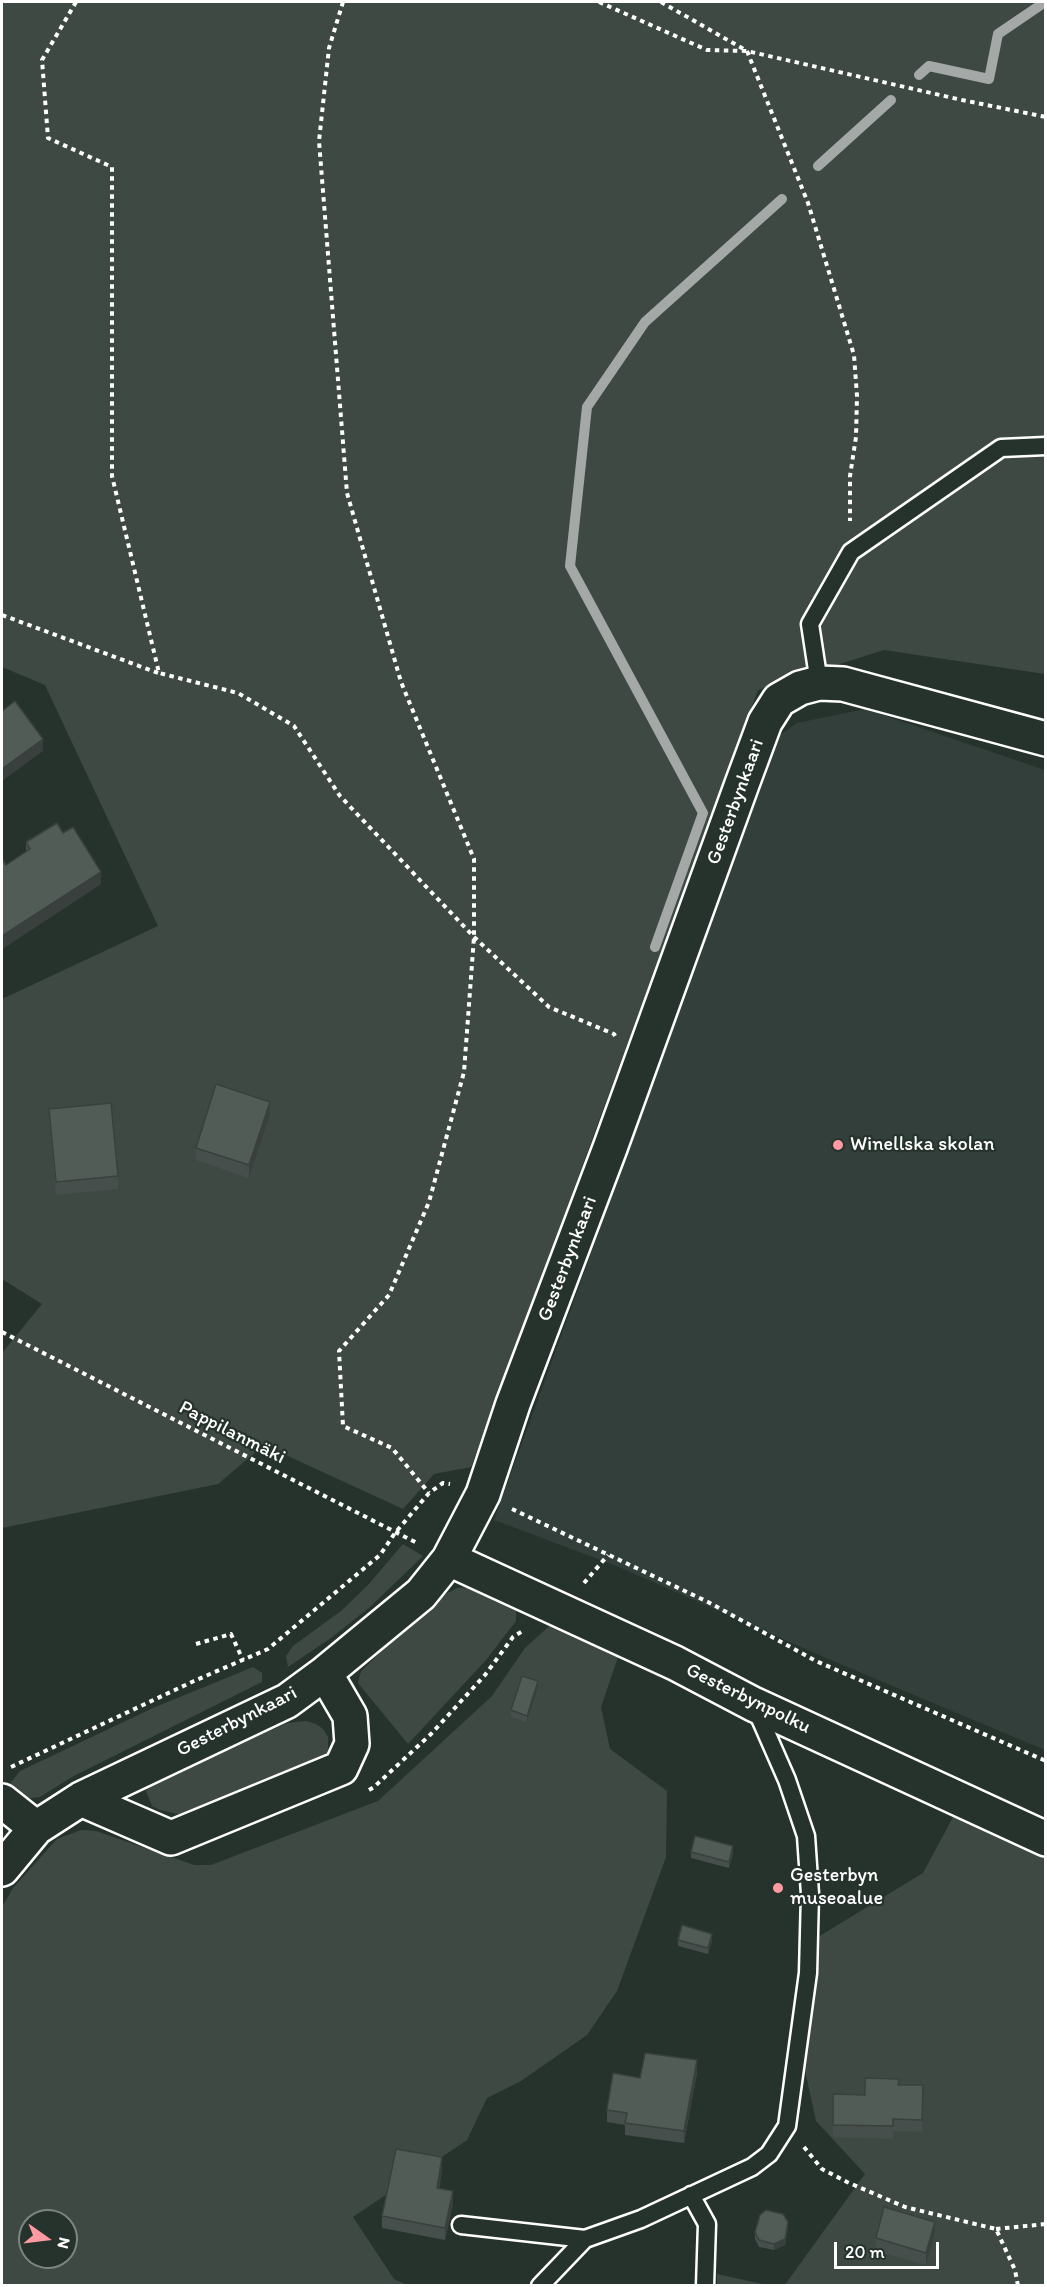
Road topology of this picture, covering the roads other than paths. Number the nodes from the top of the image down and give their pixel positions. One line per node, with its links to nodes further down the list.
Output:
1 (1046, 446): 2 (lane)
2 (819, 683): 3 (street, Gesterbynkaari); 4 (street, Gesterbynkaari)
3 (1046, 739)
4 (449, 1559): 5 (street, Gesterbynkaari); 6 (street, Gesterbynpolku)
5 (325, 1673): 8 (street, Gesterbynkaari); 8 (street)
6 (753, 1704): 10 (street, Gesterbynpolku); 12 (lane)
7 (3, 1786): 9 (street)
8 (81, 1799): 9 (street, Gesterbynkaari)
9 (36, 1828): 11 (street, Gesterbynkaari)
10 (1046, 1839)
11 (4, 1860)
12 (691, 2195): 14 (lane); 16 (lane)
13 (461, 2225): 14 (lane)
14 (585, 2239): 15 (lane)
15 (540, 2286)
16 (705, 2286)

